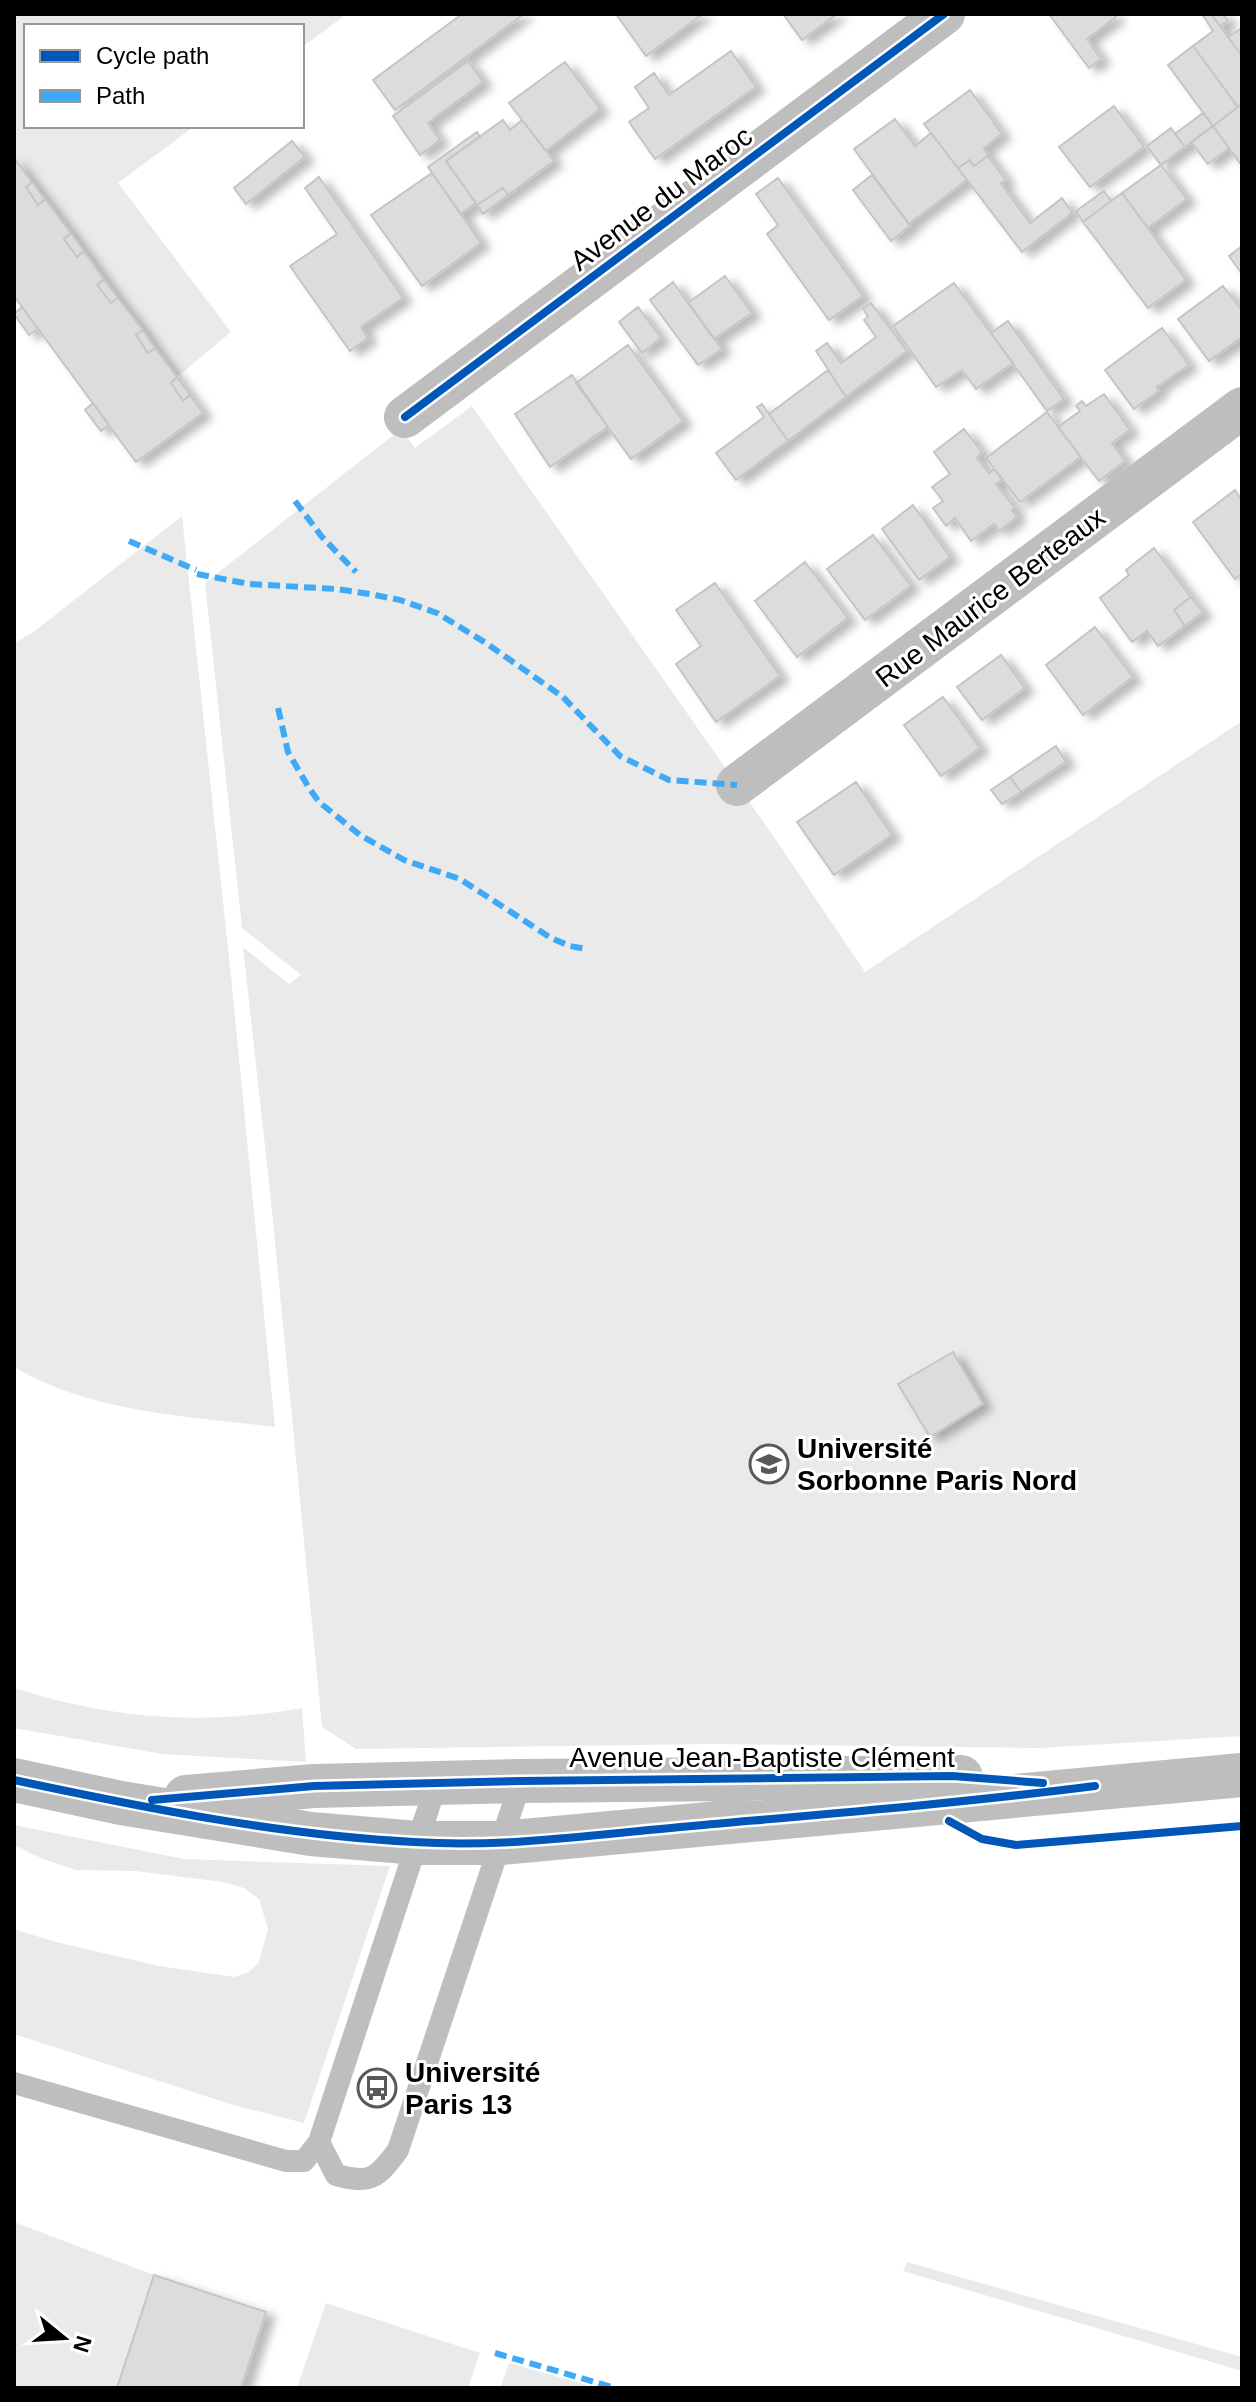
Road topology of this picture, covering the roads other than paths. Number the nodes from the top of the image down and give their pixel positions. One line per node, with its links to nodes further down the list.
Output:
1 (944, 14): 3 (street, Avenue du Maroc)
2 (1242, 408): 4 (street, Rue Maurice Berteaux)
3 (405, 417)
4 (737, 785)
5 (1242, 1775): 9 (street, Avenue Jean-Baptiste Clément)
6 (14, 1780): 10 (street, Avenue Jean-Baptiste Clément)
7 (521, 1781): 8 (street, Avenue Jean-Baptiste Clément); 9 (street, Avenue Jean-Baptiste Clément); 12 (lane)
8 (436, 1785): 10 (street, Avenue Jean-Baptiste Clément); 11 (lane)
9 (1095, 1786): 12 (street, Avenue Jean-Baptiste Clément)
10 (121, 1803): 11 (street, Avenue Jean-Baptiste Clément)
11 (417, 1843): 12 (street, Avenue Jean-Baptiste Clément); 14 (lane)
12 (501, 1843): 14 (lane)
13 (14, 2083): 14 (lane)
14 (319, 2142)

